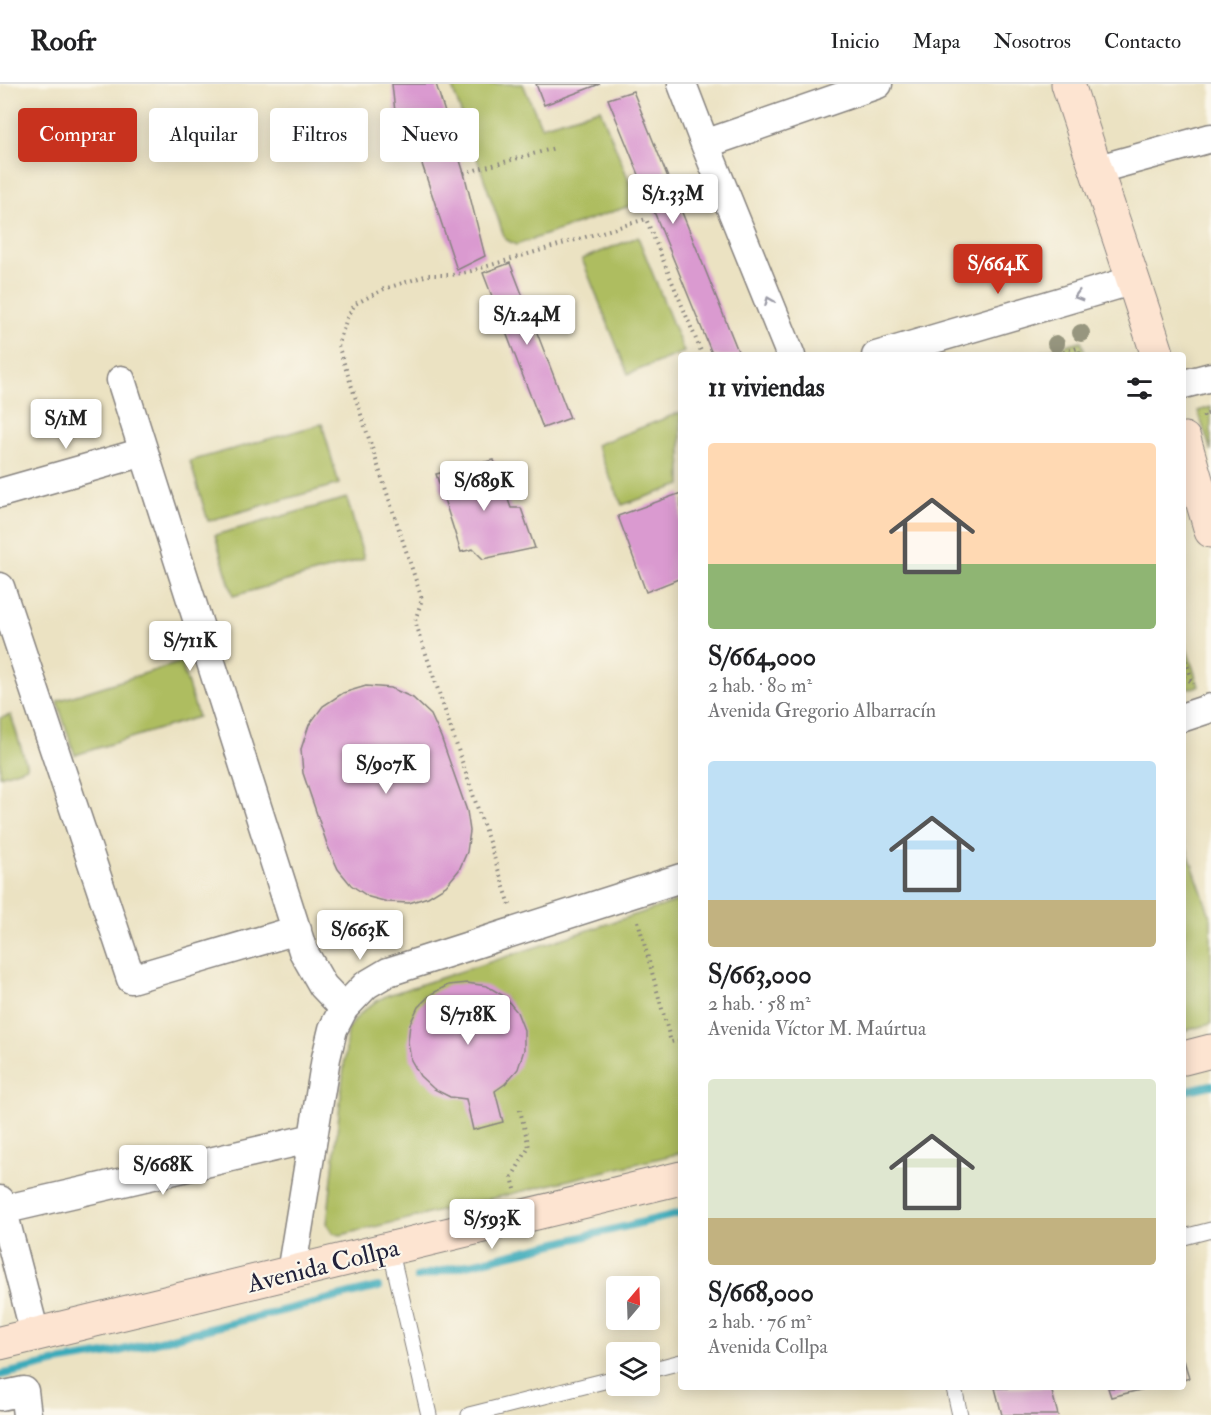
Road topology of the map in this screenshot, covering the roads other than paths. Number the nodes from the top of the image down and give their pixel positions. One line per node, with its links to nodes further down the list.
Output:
1 (682, 84): 5 (street)
2 (878, 84): 5 (street)
3 (1068, 84): 6 (main road)
4 (1211, 138): 6 (street)
5 (705, 144): 8 (street, one-way to 5)
6 (1095, 170): 7 (main road)
7 (1134, 280): 9 (street, one-way to 9); 10 (main road)
8 (789, 352)
9 (890, 352)
10 (1157, 352)
11 (1211, 376): 13 (street)
12 (121, 380): 15 (street)
13 (1186, 383)
14 (1193, 427): 17 (main road)
15 (144, 452): 16 (street); 22 (street)
16 (0, 493)
17 (1211, 531)
18 (0, 586): 22 (street)
19 (1211, 708): 20 (street)
20 (1186, 716)
21 (678, 879): 23 (street)
22 (297, 930): 23 (street)
23 (344, 1008): 26 (street)
24 (1211, 1051): 25 (main road)
25 (1186, 1057)
26 (313, 1138): 28 (street); 32 (street)
27 (678, 1179): 31 (main road, Avenida Collpa)
28 (1, 1205): 33 (street)
29 (1211, 1230): 30 (lane)
30 (1186, 1236)
31 (390, 1248): 32 (main road, Avenida Collpa); 39 (lane)
32 (291, 1273): 33 (main road, Avenida Collpa)
33 (35, 1334): 34 (main road, Avenida Collpa)
34 (0, 1343)
35 (678, 1363): 36 (lane)
36 (660, 1367)
37 (606, 1381): 40 (lane)
38 (954, 1390): 41 (lane)
39 (429, 1415)
40 (469, 1415)
41 (960, 1415)

